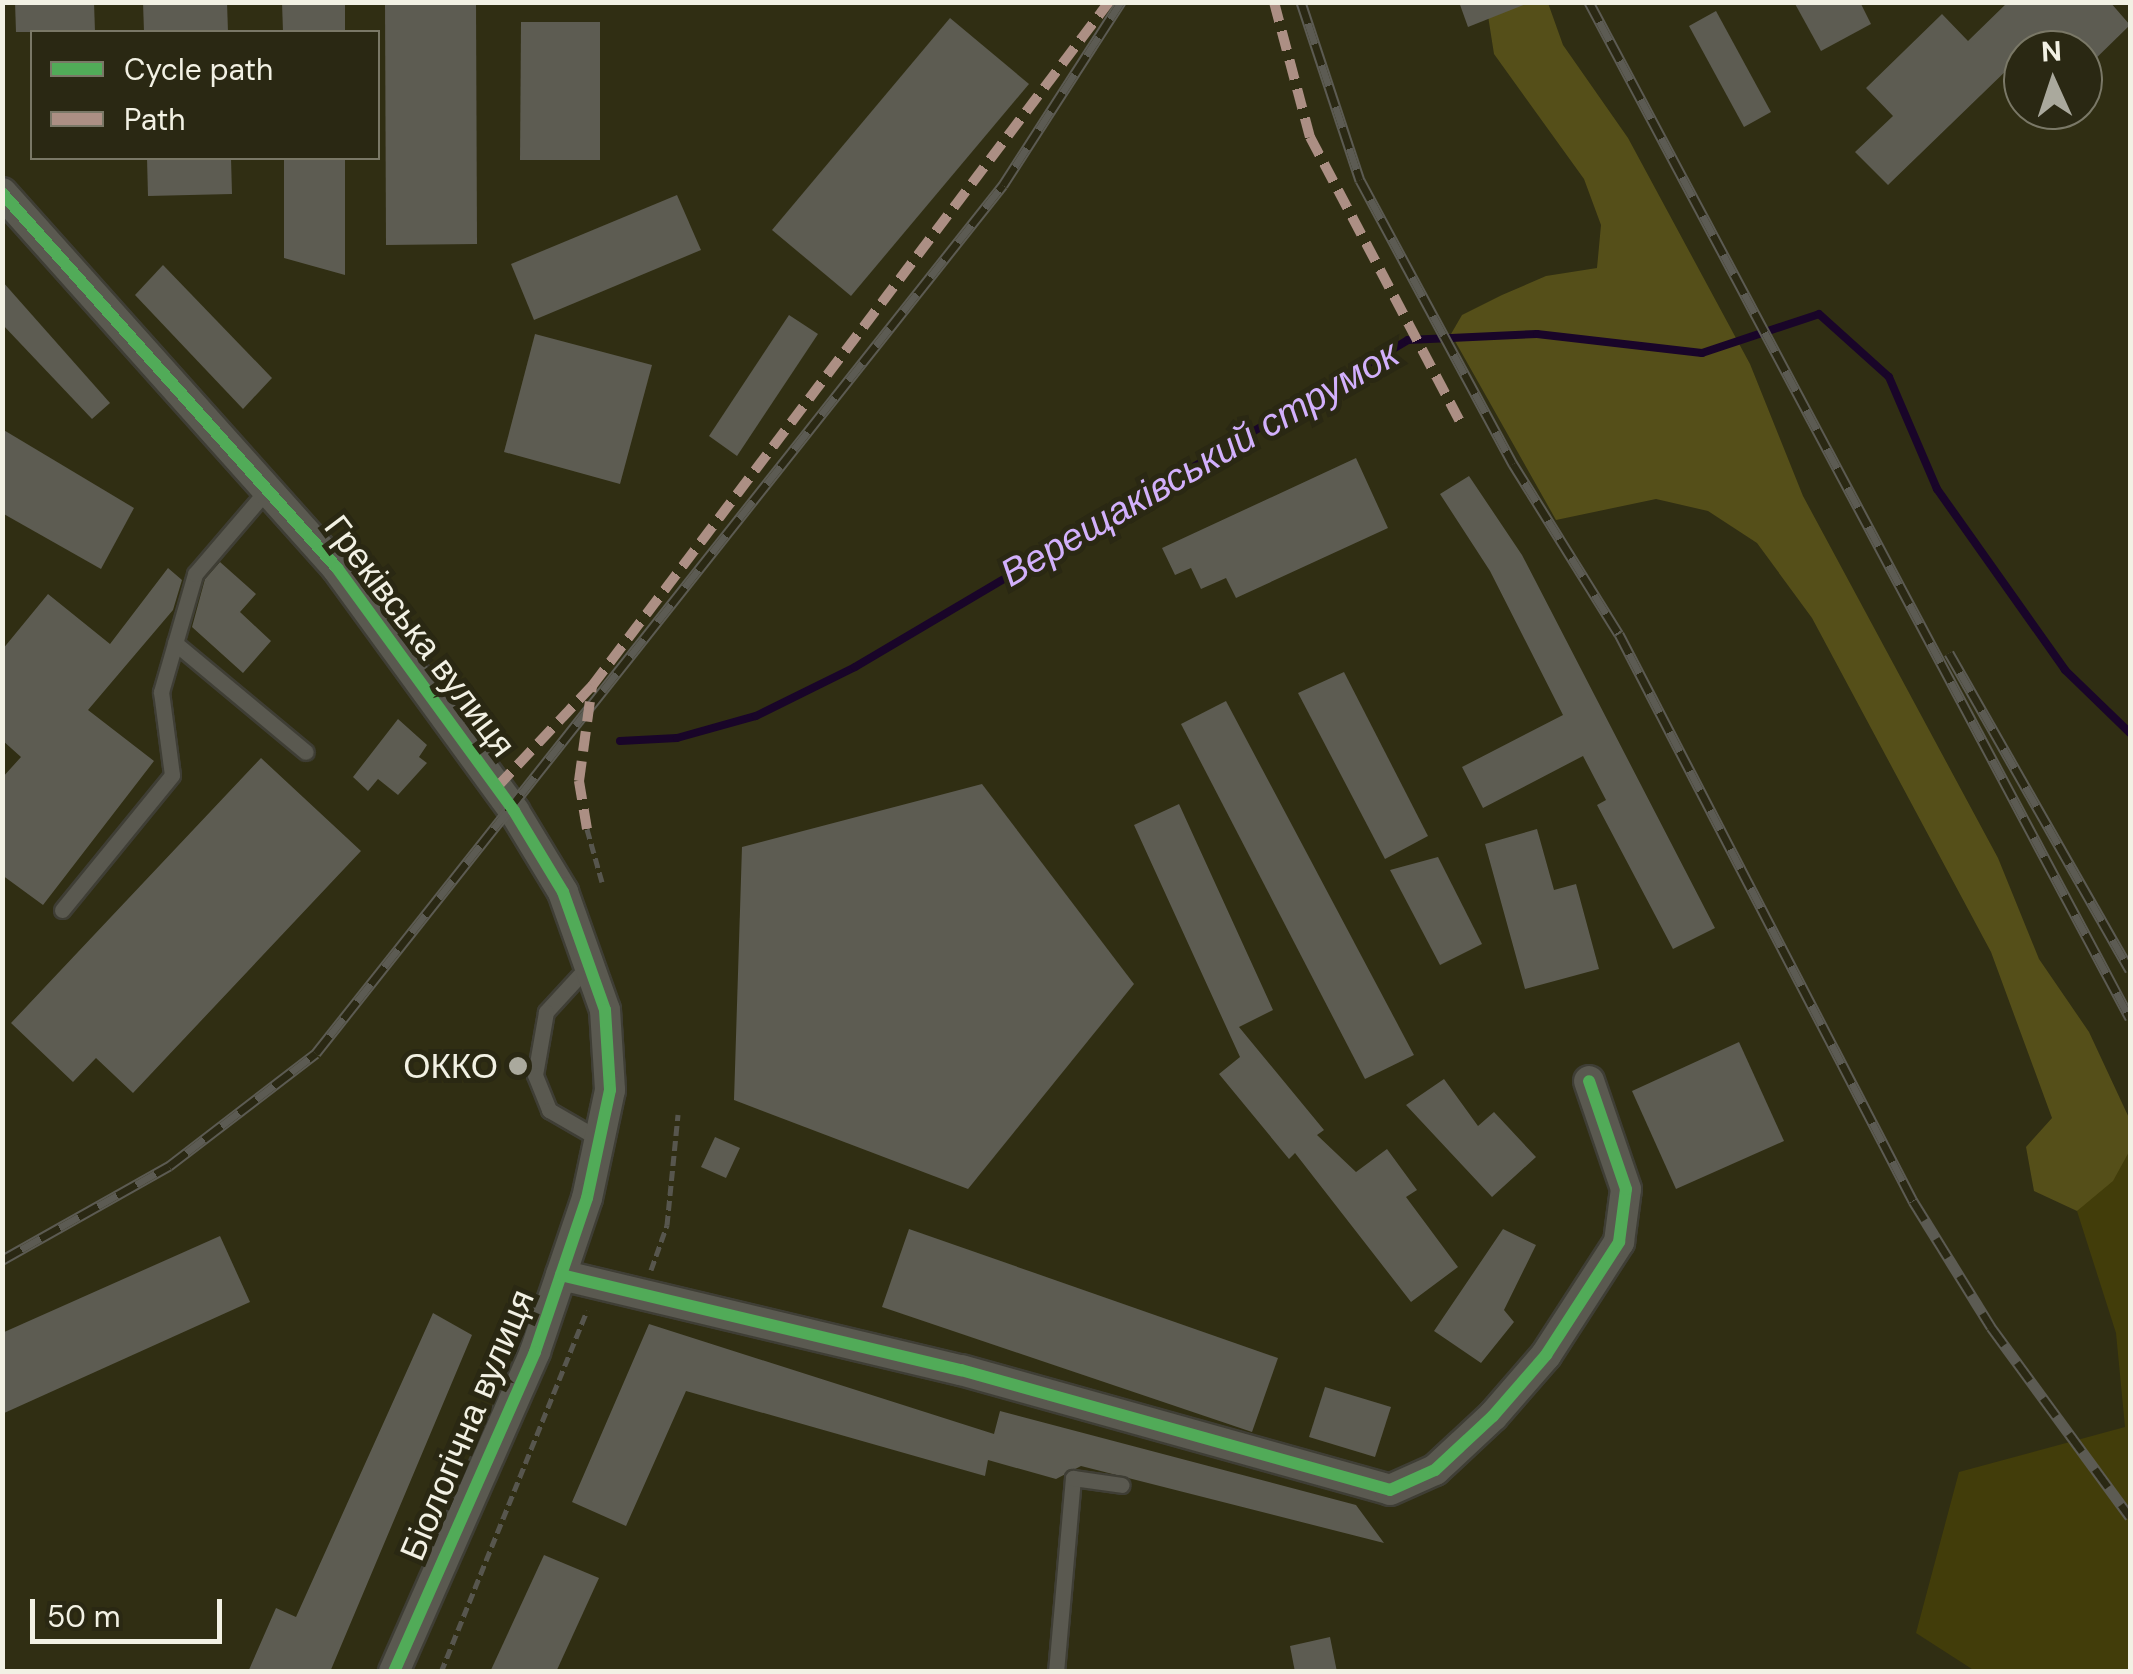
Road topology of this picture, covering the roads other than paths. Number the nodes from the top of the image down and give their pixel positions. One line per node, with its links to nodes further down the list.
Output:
1 (2, 193): 2 (street, Греківська вулиця)
2 (267, 490): 3 (lane); 6 (street, Греківська вулиця)
3 (175, 643): 4 (lane); 5 (lane)
4 (306, 752)
5 (62, 910)
6 (589, 964): 8 (street, Греківська вулиця); 8 (lane)
7 (1589, 1081): 10 (street)
8 (600, 1139): 9 (street, Греківська вулиця)
9 (587, 1198): 10 (street, Біологічна вулиця)
10 (561, 1274): 12 (street, Біологічна вулиця)
11 (1122, 1485): 13 (lane)
12 (394, 1672)
13 (1056, 1672)

